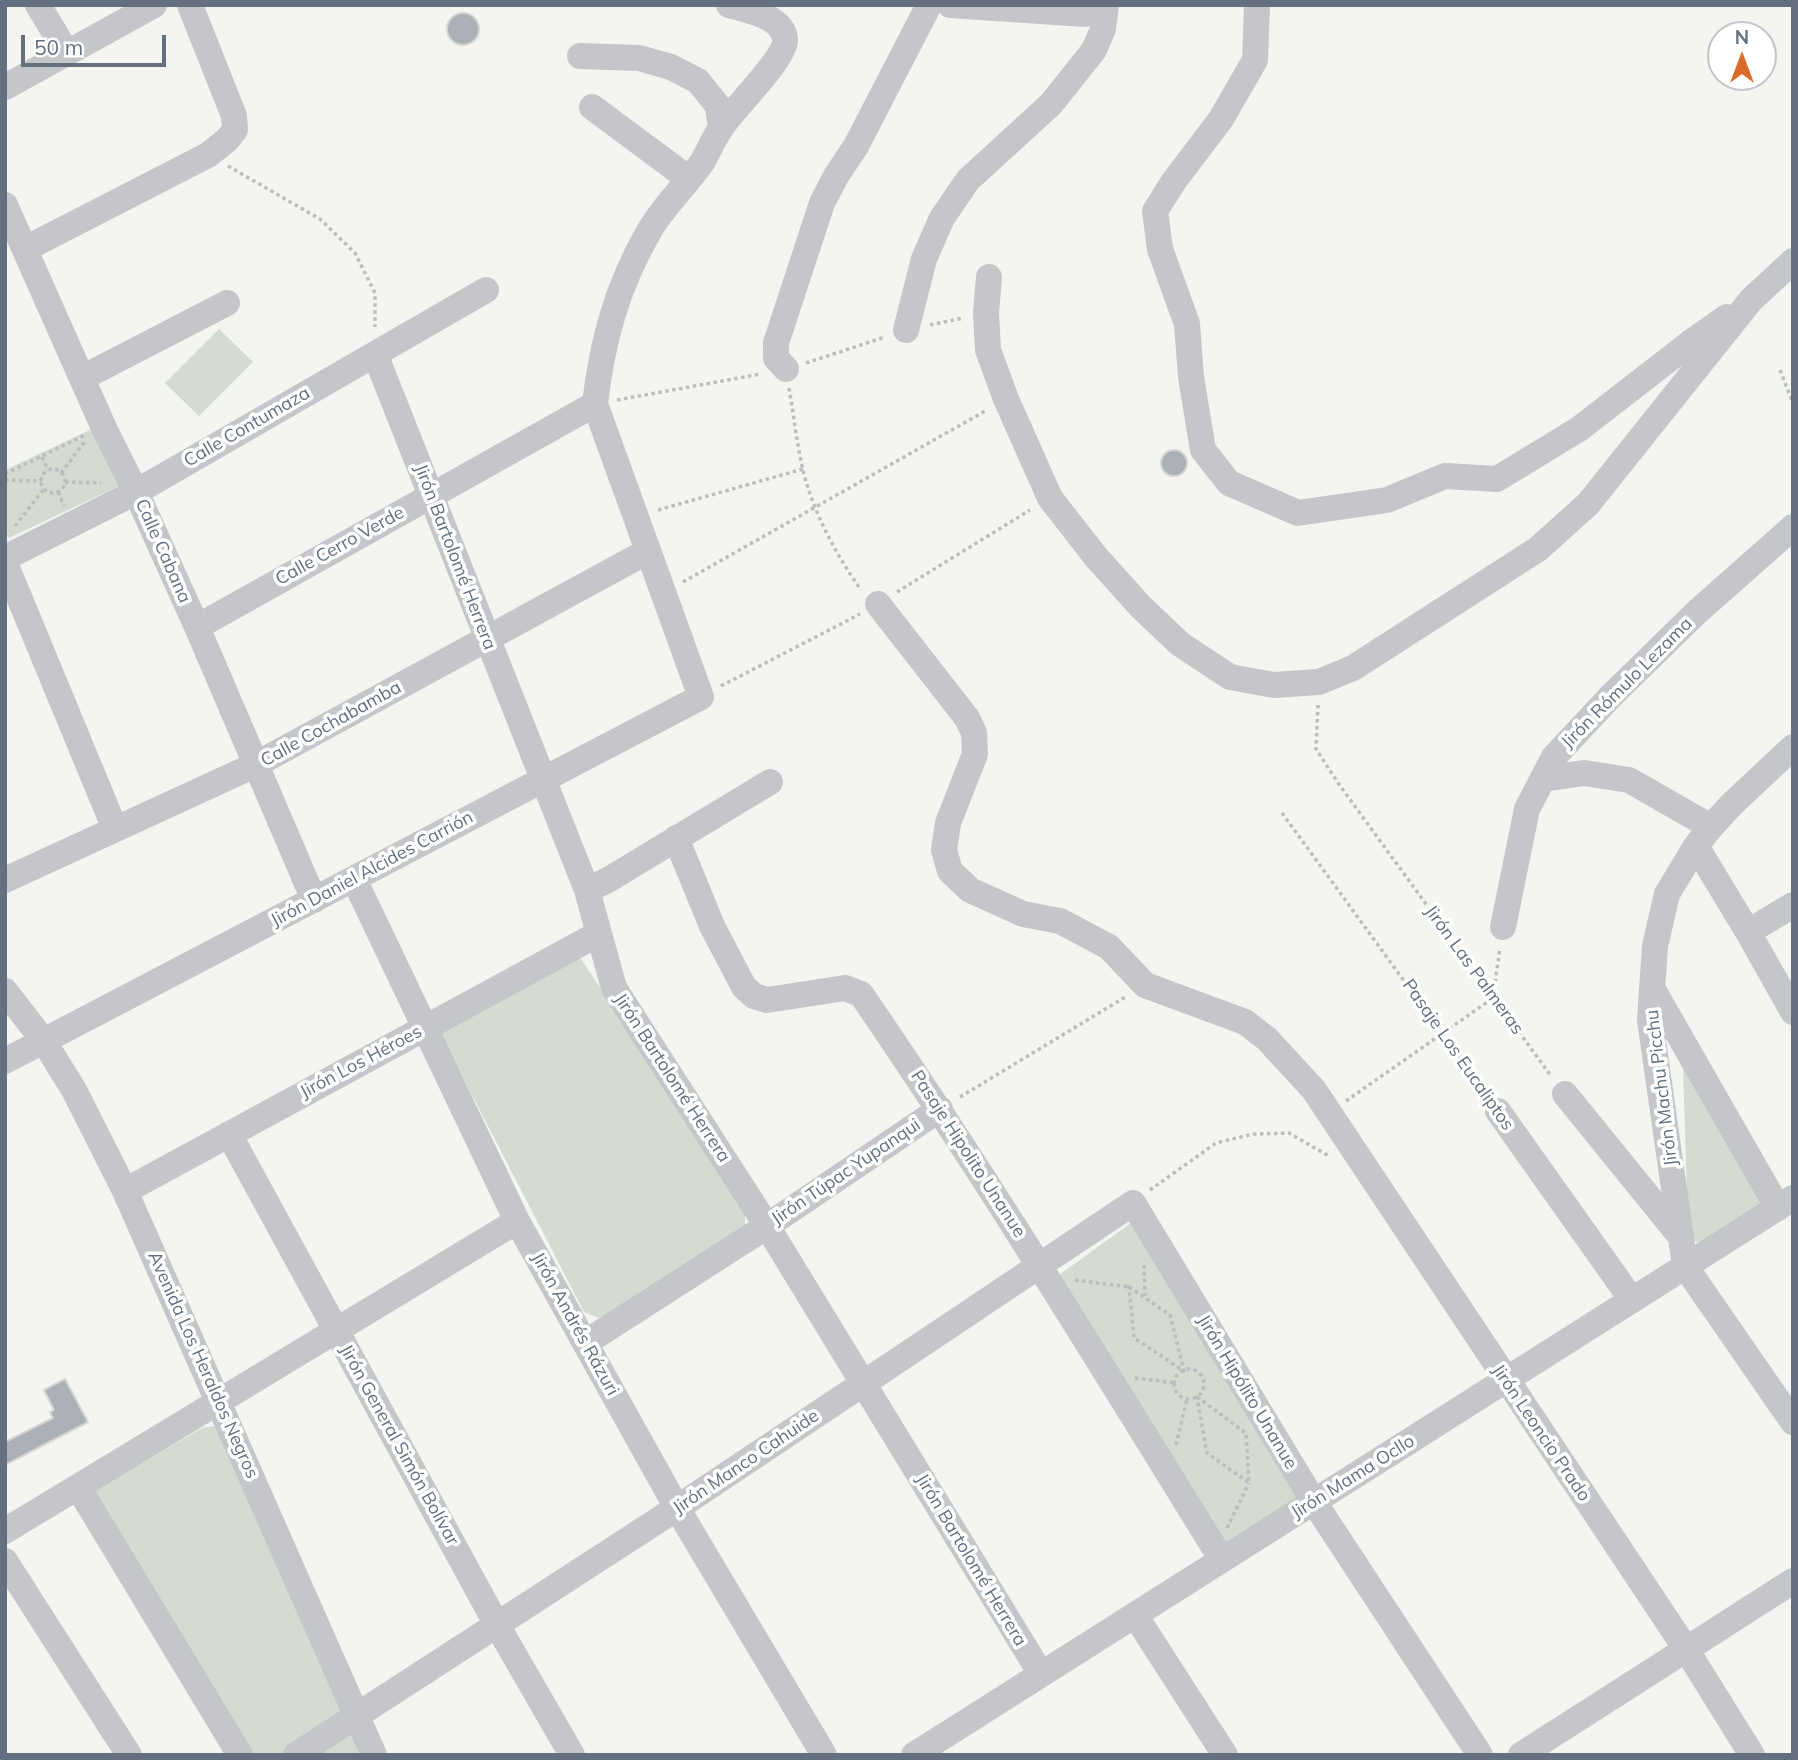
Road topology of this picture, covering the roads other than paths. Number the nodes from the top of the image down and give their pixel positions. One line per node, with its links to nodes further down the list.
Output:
1 (38, 5): 9 (street)
2 (154, 5): 9 (street)
3 (190, 5): 16 (street)
4 (729, 5): 13 (street)
5 (929, 5): 24 (street)
6 (950, 5): 8 (street)
7 (1257, 5): 20 (street)
8 (1095, 10): 22 (street)
9 (67, 53): 11 (street)
10 (580, 56): 13 (street)
11 (5, 87)
12 (592, 107): 14 (street)
13 (721, 128): 14 (street)
14 (688, 179): 26 (street)
15 (5, 205): 16 (street, Calle Cabana)
16 (25, 248): 25 (street, Calle Cabana)
17 (1793, 261): 20 (street)
18 (989, 277): 20 (street)
19 (486, 290): 23 (street, Calle Contumaza)
20 (1751, 300)
21 (227, 303): 25 (street)
22 (906, 330)
23 (375, 354): 27 (street, Calle Contumaza); 28 (street, Jirón Bartolomé Herrera)
24 (786, 369)
25 (82, 378): 27 (street, Calle Cabana)
26 (595, 404): 28 (street, Calle Cerro Verde); 30 (street)
27 (136, 492): 31 (street, Calle Contumaza); 33 (street, Calle Cabana)
28 (430, 495): 33 (street, Calle Cerro Verde); 34 (street, Jirón Bartolomé Herrera)
29 (1793, 527): 37 (street, Jirón Rómulo Lezama)
30 (648, 551): 34 (street, Calle Cochabamba); 38 (street, Jirón Daniel Alcides Carrión)
31 (5, 561): 40 (street)
32 (878, 604): 72 (street, Jirón Leoncio Prado)
33 (197, 627): 36 (street, Calle Cabana)
34 (487, 638): 36 (street, Calle Cochabamba); 38 (street, Jirón Bartolomé Herrera)
35 (1793, 747): 41 (street, Jirón Machu Picchu)
36 (255, 765): 40 (street, Calle Cochabamba); 46 (street, Calle Cabana)
37 (1543, 779): 41 (street); 48 (street, Jirón Rómulo Lezama)
38 (543, 780): 43 (street, Jirón Daniel Alcides Carrión); 45 (street, Jirón Bartolomé Herrera)
39 (771, 782): 42 (street)
40 (115, 829): 44 (street, Calle Cochabamba)
41 (1703, 837): 49 (street); 51 (street, Jirón Machu Picchu)
42 (676, 838): 45 (street); 58 (street, Pasaje Hipolito Unanue)
43 (354, 879): 46 (street, Jirón Daniel Alcides Carrión); 54 (street, Jirón Andrés Rázuri)
44 (5, 880)
45 (587, 890): 50 (street, Jirón Bartolomé Herrera)
46 (314, 900): 55 (street, Jirón Daniel Alcides Carrión)
47 (1793, 905): 49 (street)
48 (1503, 928)
49 (1748, 932): 53 (street)
50 (598, 934): 54 (street, Jirón Los Héroes); 65 (street, Jirón Bartolomé Herrera)
51 (1652, 988): 63 (street); 66 (street, Jirón Machu Picchu)
52 (5, 990): 55 (street, Avenida Los Heraldos Negros)
53 (1793, 1012)
54 (426, 1027): 60 (street, Jirón Los Héroes); 64 (street, Jirón Andrés Rázuri)
55 (43, 1040): 56 (street, Jirón Daniel Alcides Carrión); 61 (street, Avenida Los Heraldos Negros)
56 (5, 1061)
57 (1565, 1094): 66 (street)
58 (940, 1109): 65 (street, Jirón Túpac Yupanqui); 67 (street, Pasaje Hipolito Unanue)
59 (1498, 1111): 69 (street, Pasaje Los Eucaliptos)
60 (229, 1134): 61 (street, Jirón Los Héroes); 70 (street, Jirón General Simón Bolívar)
61 (125, 1191): 74 (street, Avenida Los Heraldos Negros)
62 (1133, 1203): 67 (street, Jirón Manco Cahuide); 77 (street, Jirón Hipólito Unanue)
63 (1785, 1203): 68 (street, Jirón Mama Ocllo)
64 (517, 1221): 70 (street); 71 (street, Jirón Andrés Rázuri)
65 (767, 1226): 71 (street, Jirón Túpac Yupanqui); 73 (street, Jirón Bartolomé Herrera)
66 (1681, 1237): 68 (street, Jirón Machu Picchu)
67 (1040, 1265): 73 (street, Jirón Manco Cahuide); 80 (street, Pasaje Hipolito Unanue)
68 (1685, 1266): 69 (street, Jirón Mama Ocllo); 75 (street)
69 (1632, 1300): 72 (street, Jirón Mama Ocllo)
70 (336, 1331): 74 (street); 84 (street, Jirón General Simón Bolívar)
71 (585, 1343): 78 (street, Jirón Andrés Rázuri)
72 (1506, 1380): 77 (street, Jirón Mama Ocllo); 85 (street, Jirón Leoncio Prado)
73 (863, 1384): 78 (street, Jirón Manco Cahuide); 86 (street, Jirón Bartolomé Herrera)
74 (219, 1401): 76 (street); 87 (street, Avenida Los Heraldos Negros)
75 (1793, 1422)
76 (78, 1487): 79 (street); 89 (street)
77 (1314, 1502): 80 (street, Jirón Mama Ocllo); 96 (street, Jirón Hipólito Unanue)
78 (677, 1508): 84 (street, Jirón Manco Cahuide); 93 (street, Jirón Andrés Rázuri)
79 (5, 1531)
80 (1222, 1560): 83 (street, Jirón Mama Ocllo)
81 (5, 1561): 88 (street)
82 (1793, 1581): 85 (street)
83 (1135, 1615): 86 (street, Jirón Mama Ocllo); 95 (street)
84 (497, 1625): 87 (street, Jirón Manco Cahuide); 92 (street, Jirón General Simón Bolívar)
85 (1686, 1650): 97 (street); 98 (street, Jirón Leoncio Prado)
86 (1041, 1674): 94 (street, Jirón Mama Ocllo)
87 (357, 1716): 90 (street, Jirón Manco Cahuide); 91 (street, Avenida Los Heraldos Negros)
88 (129, 1755)
89 (240, 1755)
90 (296, 1755)
91 (374, 1755)
92 (572, 1755)
93 (824, 1755)
94 (914, 1755)
95 (1225, 1755)
96 (1480, 1755)
97 (1521, 1755)
98 (1752, 1755)

